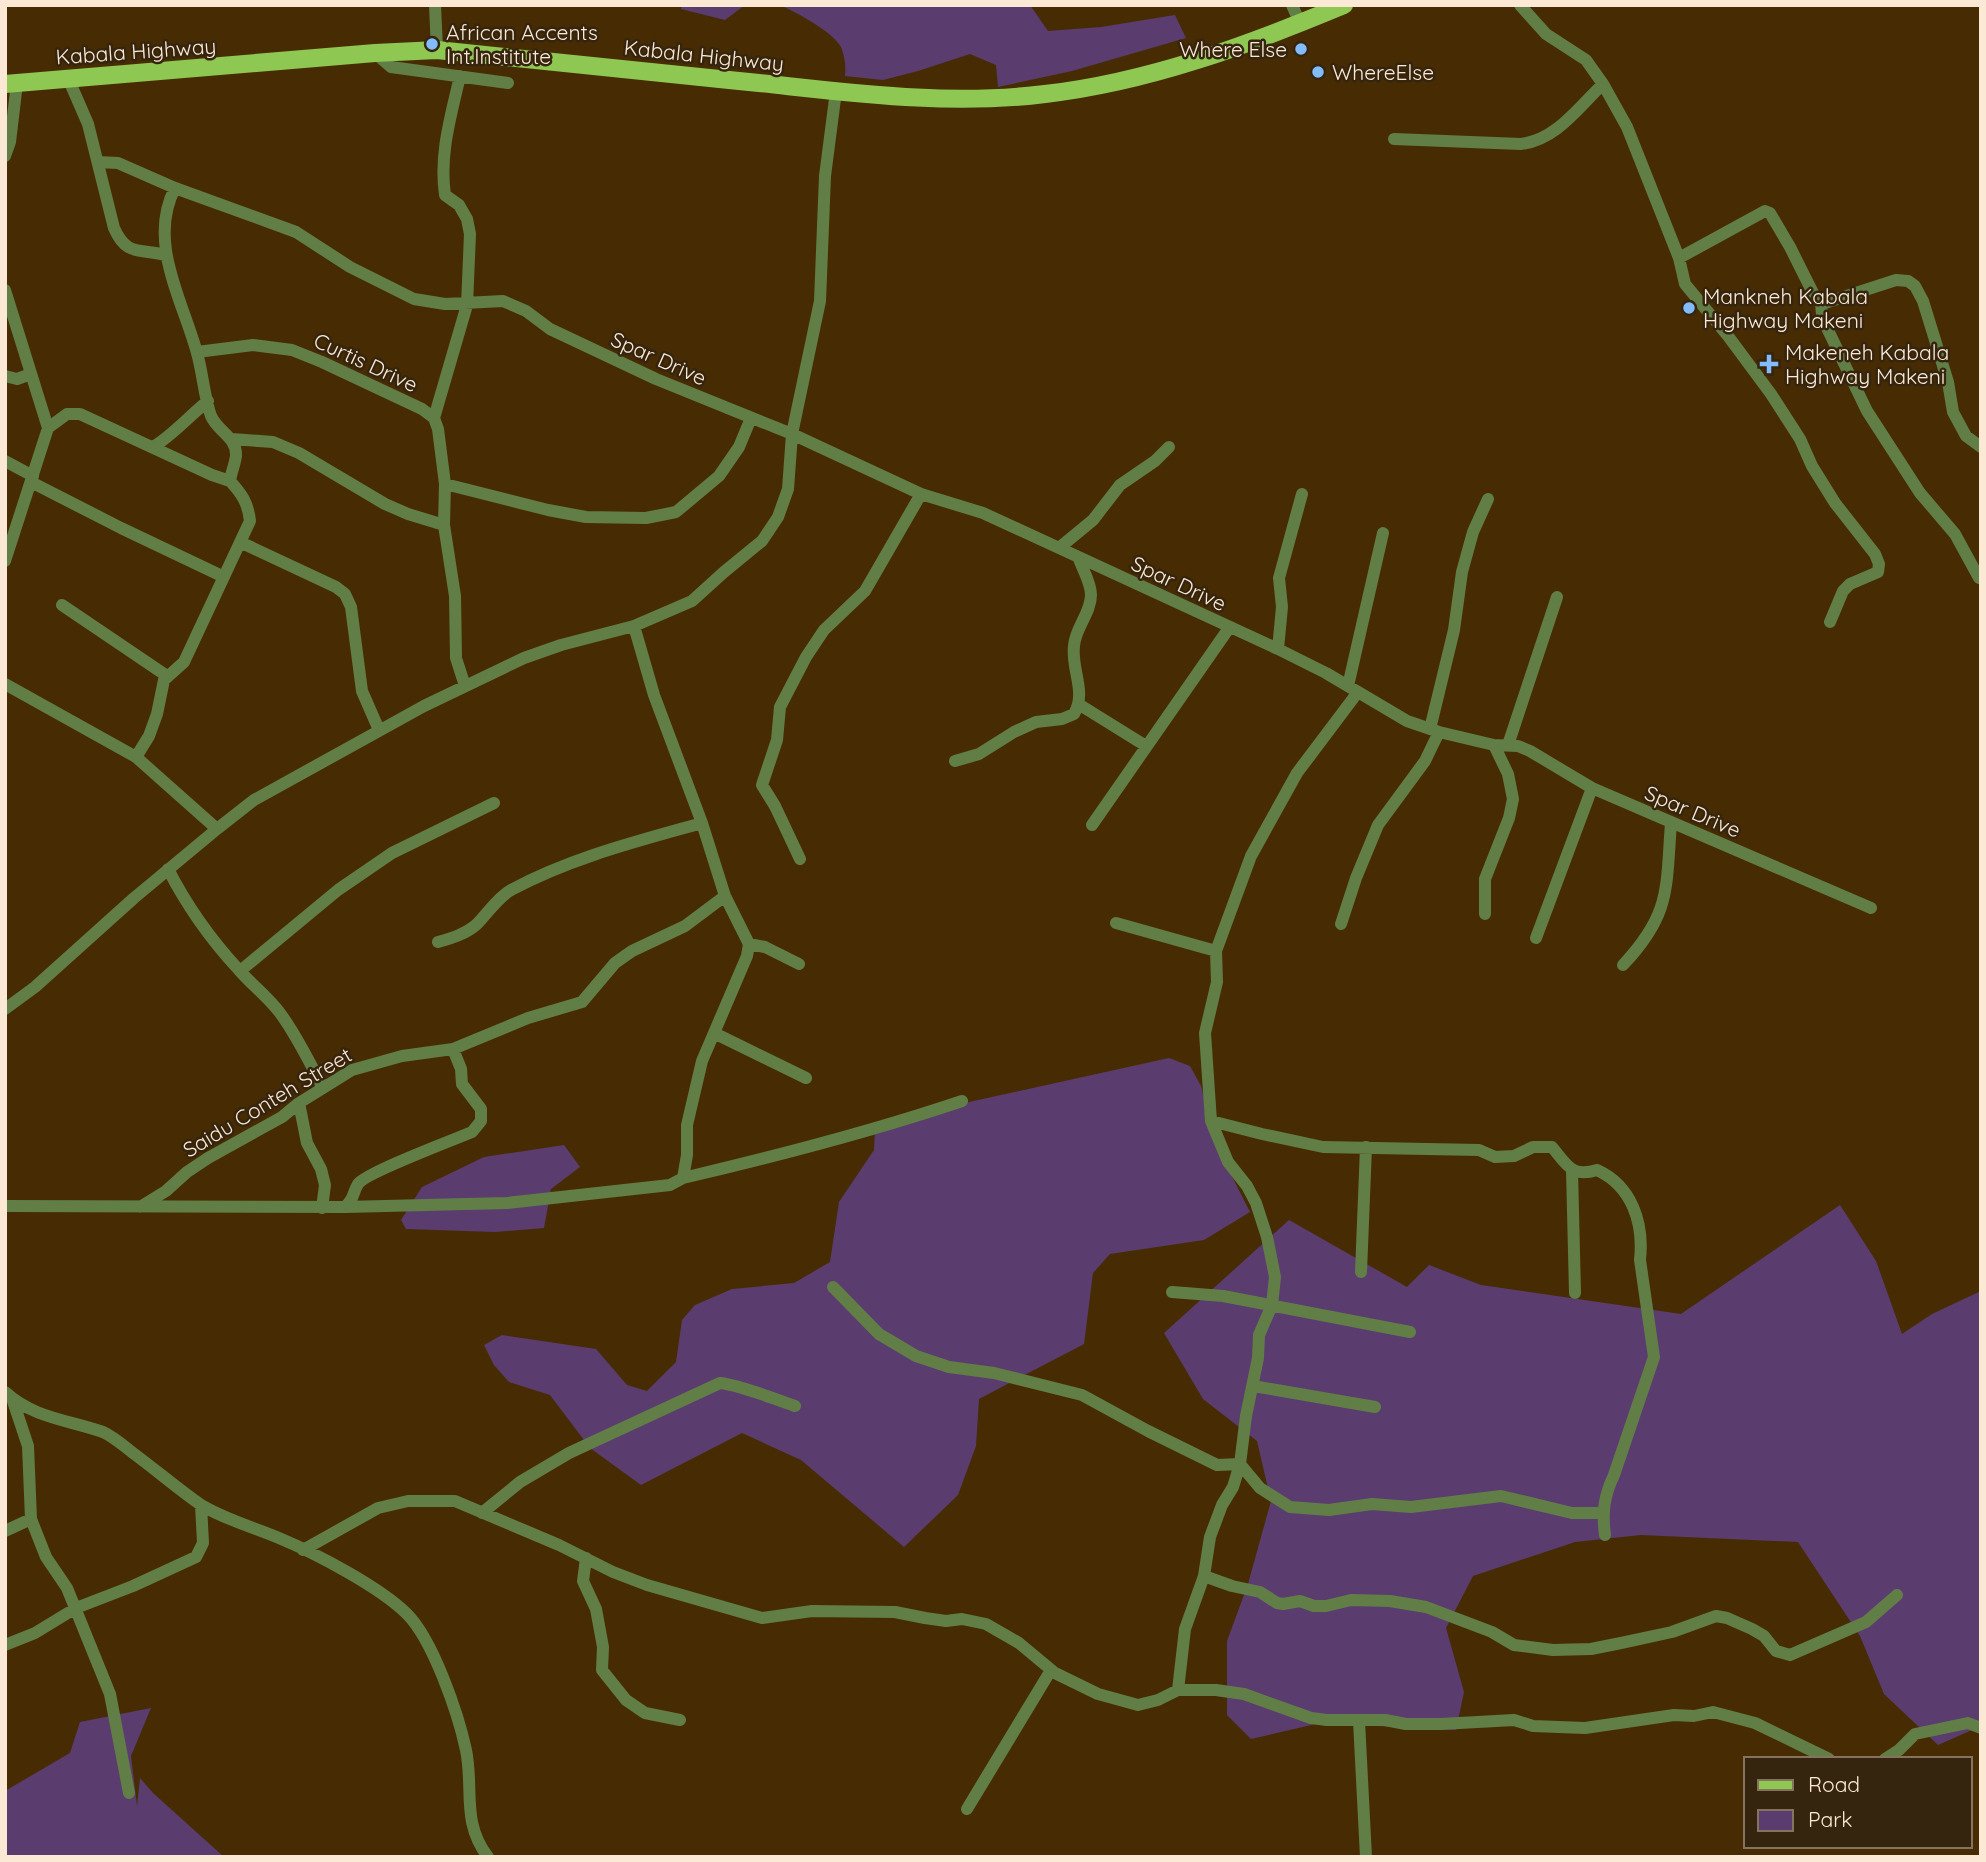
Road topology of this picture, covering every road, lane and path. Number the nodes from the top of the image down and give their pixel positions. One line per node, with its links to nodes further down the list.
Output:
1 (435, 5): 6 (street)
2 (1292, 5): 5 (street)
3 (1344, 5): 5 (main road, Kabala Highway)
4 (1520, 5): 12 (street)
5 (1300, 23): 13 (main road, Kabala Highway)
6 (437, 50): 7 (main road, Kabala Highway); 13 (main road, Kabala Highway)
7 (375, 53): 8 (street); 9 (main road, Kabala Highway)
8 (460, 76): 10 (street); 22 (street)
9 (68, 78): 11 (main road, Kabala Highway); 16 (street)
10 (508, 83)
11 (11, 84): 15 (street)
12 (1603, 84): 14 (street); 19 (street)
13 (836, 91): 30 (street)
14 (1394, 139)
15 (5, 156)
16 (98, 162): 17 (street, Spar Drive); 18 (street)
17 (175, 188): 18 (street); 22 (street, Spar Drive)
18 (165, 255): 23 (street)
19 (1679, 258): 21 (street); 52 (street)
20 (5, 290): 24 (street)
21 (1821, 302): 34 (street); 49 (street)
22 (467, 305): 27 (street); 28 (street, Spar Drive)
23 (197, 352): 26 (street); 27 (street, Curtis Drive)
24 (32, 374): 25 (street); 29 (street)
25 (5, 376)
26 (208, 401): 31 (street); 32 (street)
27 (434, 418): 38 (street)
28 (751, 418): 30 (street, Spar Drive); 38 (street)
29 (48, 428): 32 (street); 36 (street)
30 (792, 434): 39 (street, Spar Drive); 53 (street)
31 (232, 439): 37 (street); 42 (street)
32 (153, 447): 37 (street)
33 (1169, 447): 45 (street)
34 (1981, 447)
35 (5, 461): 36 (street)
36 (32, 479): 47 (street); 48 (street)
37 (230, 481): 44 (street)
38 (445, 484): 42 (street)
39 (921, 494): 45 (street, Spar Drive); 73 (street)
40 (1302, 494): 55 (street)
41 (1488, 499): 62 (street)
42 (444, 525): 58 (street)
43 (1383, 533): 59 (street)
44 (240, 542): 48 (street); 61 (street)
45 (1059, 548): 46 (street, Spar Drive)
46 (1079, 559): 54 (street, Spar Drive); 60 (street)
47 (5, 561)
48 (224, 577): 56 (street)
49 (1979, 578)
50 (1556, 597): 63 (street)
51 (62, 605): 56 (street)
52 (1830, 622)
53 (634, 626): 58 (street); 69 (street)
54 (1229, 628): 55 (street, Spar Drive); 64 (street)
55 (1279, 649): 59 (street, Spar Drive)
56 (167, 676): 65 (street)
57 (5, 684): 65 (street)
58 (465, 687): 61 (street)
59 (1353, 689): 62 (street, Spar Drive); 83 (street)
60 (1080, 705): 64 (street); 66 (street)
61 (379, 730): 72 (street)
62 (1434, 731): 63 (street, Spar Drive); 79 (street)
63 (1501, 745): 67 (street, Spar Drive); 77 (street)
64 (1146, 746): 71 (street)
65 (136, 757): 72 (street)
66 (955, 761)
67 (1592, 788): 70 (street, Spar Drive); 80 (street)
68 (494, 803): 86 (street)
69 (702, 822): 75 (street); 81 (street)
70 (1671, 823): 76 (street, Spar Drive); 85 (street)
71 (1092, 825)
72 (217, 828): 74 (street)
73 (800, 859)
74 (169, 869): 86 (street); 87 (street)
75 (725, 896): 82 (street); 89 (street, Saidu Conteh Street)
76 (1871, 908)
77 (1485, 914)
78 (1116, 923): 83 (street)
79 (1341, 924)
80 (1536, 938)
81 (438, 942)
82 (749, 944): 84 (street); 88 (street)
83 (1216, 951): 94 (street)
84 (799, 964)
85 (1623, 965)
86 (240, 971): 91 (street)
87 (5, 1009)
88 (714, 1033): 90 (street); 97 (street)
89 (453, 1049): 91 (street, Saidu Conteh Street); 99 (street)
90 (806, 1078)
91 (323, 1088): 93 (street, Saidu Conteh Street)
92 (962, 1101): 97 (street)
93 (299, 1103): 100 (street, Saidu Conteh Street); 101 (street)
94 (1211, 1121): 95 (street); 106 (street)
95 (1366, 1147): 96 (street); 102 (street)
96 (1572, 1170): 105 (street); 115 (street)
97 (683, 1178): 99 (street)
98 (5, 1206): 100 (street)
99 (345, 1207): 101 (street)
100 (138, 1208): 101 (street)
101 (322, 1208)
102 (1361, 1272)
103 (833, 1286): 112 (street)
104 (1172, 1292): 106 (street)
105 (1575, 1293)
106 (1272, 1305): 107 (street); 108 (street)
107 (1410, 1332)
108 (1253, 1386): 111 (street); 112 (street)
109 (8, 1395): 113 (street); 116 (street)
110 (795, 1406): 114 (street)
111 (1376, 1407)
112 (1240, 1464): 115 (street); 121 (street)
113 (201, 1505): 119 (street); 123 (street)
114 (482, 1513): 119 (street); 120 (street)
115 (1602, 1513): 118 (street)
116 (31, 1519): 117 (street); 123 (street)
117 (5, 1531)
118 (1605, 1535)
119 (303, 1549): 136 (street)
120 (586, 1558): 126 (street); 129 (street)
121 (1203, 1576): 122 (street); 125 (street)
122 (1897, 1595)
123 (76, 1608): 124 (street); 134 (street)
124 (5, 1645)
125 (1180, 1664): 127 (street); 128 (street)
126 (1051, 1670): 128 (street); 135 (street)
127 (1196, 1689): 128 (street); 130 (street)
128 (1178, 1690)
129 (680, 1720)
130 (1359, 1721): 132 (street); 137 (street)
131 (1981, 1728): 133 (street)
132 (1825, 1757)
133 (1888, 1757)
134 (129, 1793)
135 (967, 1809)
136 (488, 1857)
137 (1366, 1857)

